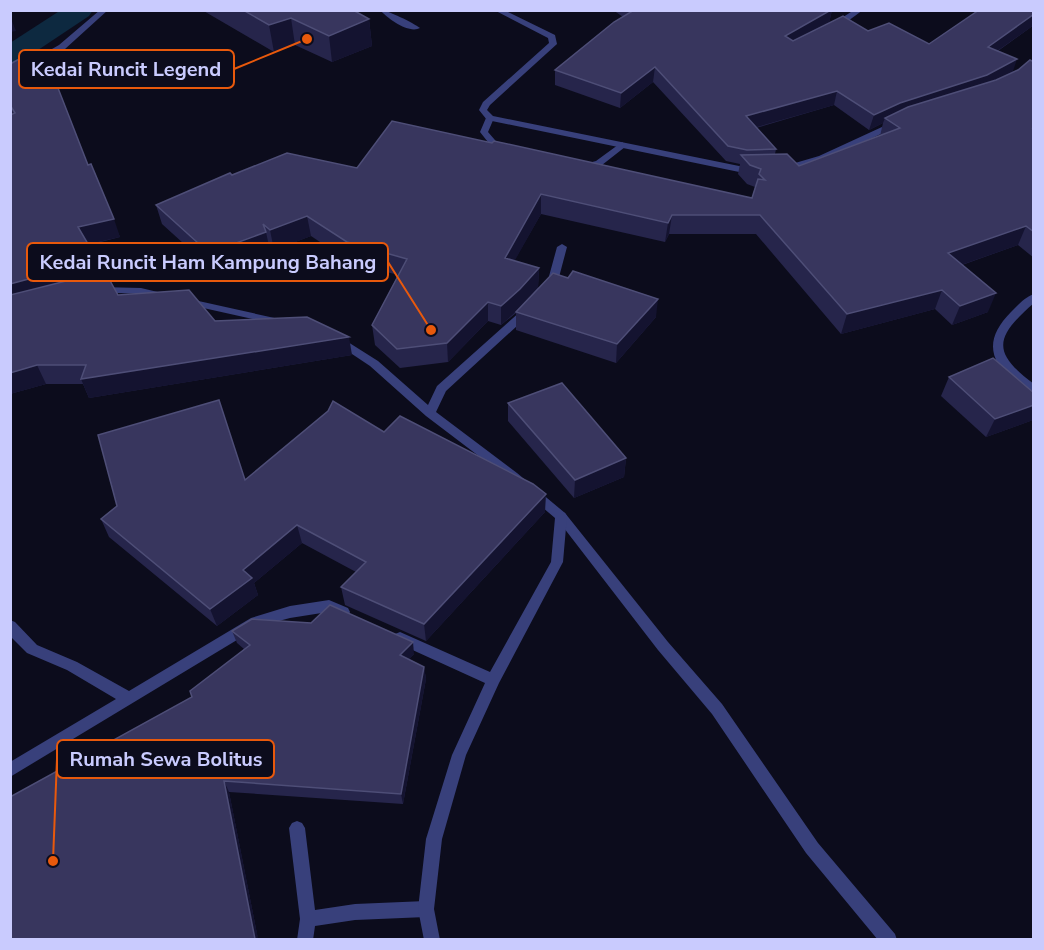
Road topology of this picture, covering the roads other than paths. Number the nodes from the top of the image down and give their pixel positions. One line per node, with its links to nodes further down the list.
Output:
1 (105, 10): 7 (street)
2 (383, 10): 5 (street)
3 (497, 10): 8 (street)
4 (860, 10): 6 (street)
5 (416, 28)
6 (825, 32)
7 (10, 78)
8 (490, 118): 10 (street); 11 (street)
9 (909, 118): 14 (street)
10 (622, 145): 12 (street); 13 (street)
11 (509, 151)
12 (567, 164)
13 (763, 169)
14 (773, 169)
15 (562, 247): 21 (street)
16 (82, 293): 18 (street)
17 (1034, 297): 20 (street)
18 (296, 327)
19 (326, 336): 21 (street)
20 (1034, 390)
21 (430, 413): 22 (street)
22 (561, 516): 26 (street); 34 (street)
23 (357, 619): 27 (street)
24 (10, 626): 27 (street)
25 (385, 632): 26 (street)
26 (494, 680): 30 (street)
27 (130, 699): 28 (street)
28 (10, 770)
29 (297, 828): 31 (street)
30 (426, 909): 31 (street); 33 (street)
31 (308, 919): 32 (street)
32 (305, 939)
33 (432, 939)
34 (889, 939)

